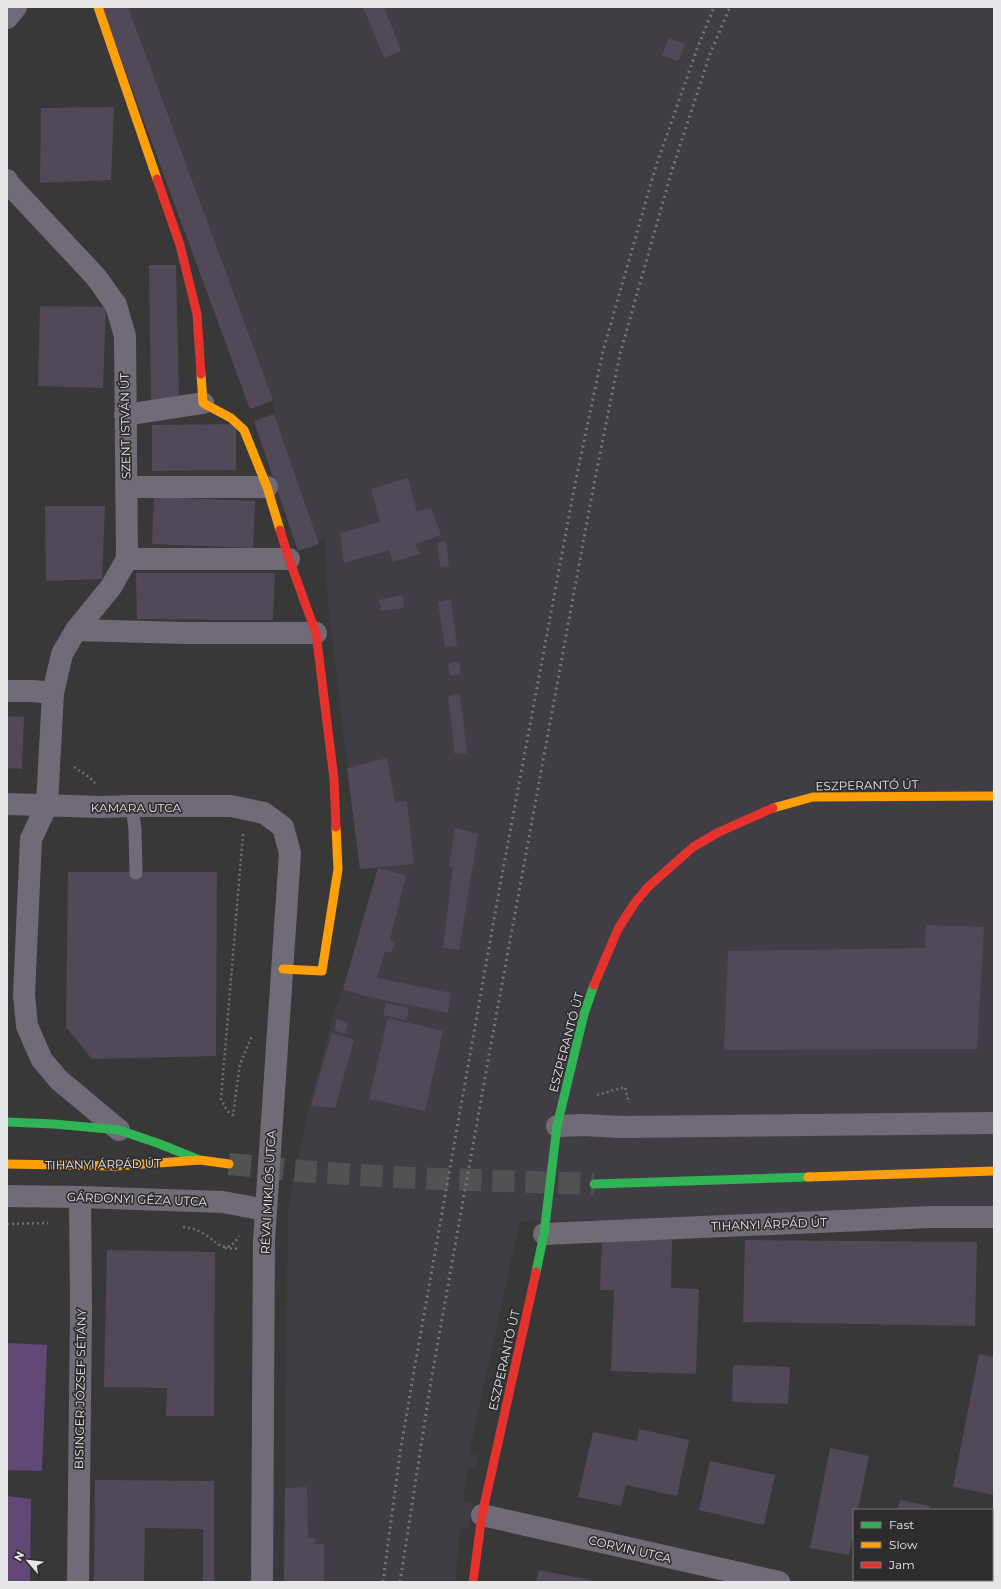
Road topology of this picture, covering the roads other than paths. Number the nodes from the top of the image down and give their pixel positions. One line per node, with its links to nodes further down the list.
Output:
1 (16, 7): 3 (street)
2 (98, 7): 5 (street)
3 (7, 18)
4 (7, 180): 6 (street, SZENT ISTVÁN ÚT)
5 (203, 403): 6 (street); 7 (street)
6 (125, 415): 8 (street, SZENT ISTVÁN ÚT)
7 (267, 486): 8 (street); 10 (street)
8 (126, 487): 9 (street, SZENT ISTVÁN ÚT)
9 (127, 559): 10 (street); 11 (street)
10 (289, 559): 12 (street)
11 (76, 630): 12 (street); 14 (street)
12 (316, 633): 21 (street)
13 (7, 691): 14 (street)
14 (53, 693): 17 (street)
15 (994, 796): 24 (street, ESZPERANTÓ ÚT)
16 (7, 804): 17 (street, KAMARA UTCA)
17 (47, 805): 18 (street, KAMARA UTCA); 25 (street)
18 (132, 806): 19 (street, KAMARA UTCA); 20 (lane)
19 (264, 813): 21 (street, RÉVAI MIKLÓS UTCA)
20 (136, 873)
21 (283, 969): 33 (street, RÉVAI MIKLÓS UTCA)
22 (7, 1122): 25 (street, TIHANYI ÁRPÁD ÚT)
23 (994, 1123): 24 (street)
24 (557, 1126): 35 (street, ESZPERANTÓ ÚT)
25 (119, 1130): 26 (street, TIHANYI ÁRPÁD ÚT)
26 (200, 1160): 27 (street, TIHANYI ÁRPÁD ÚT); 28 (street, TIHANYI ÁRPÁD ÚT)
27 (7, 1164)
28 (229, 1164)
29 (994, 1171): 30 (street)
30 (594, 1184)
31 (7, 1196): 32 (street, GÁRDONYI GÉZA UTCA)
32 (80, 1197): 33 (street, GÁRDONYI GÉZA UTCA); 37 (street, BISINGER JÓZSEF SÉTÁNY)
33 (266, 1210): 38 (street, RÉVAI MIKLÓS UTCA)
34 (994, 1217): 35 (street, TIHANYI ÁRPÁD ÚT)
35 (544, 1234): 36 (street, ESZPERANTÓ ÚT)
36 (482, 1515): 39 (street, ESZPERANTÓ ÚT); 40 (street, CORVIN UTCA)
37 (78, 1582)
38 (262, 1582)
39 (474, 1582)
40 (779, 1582)

